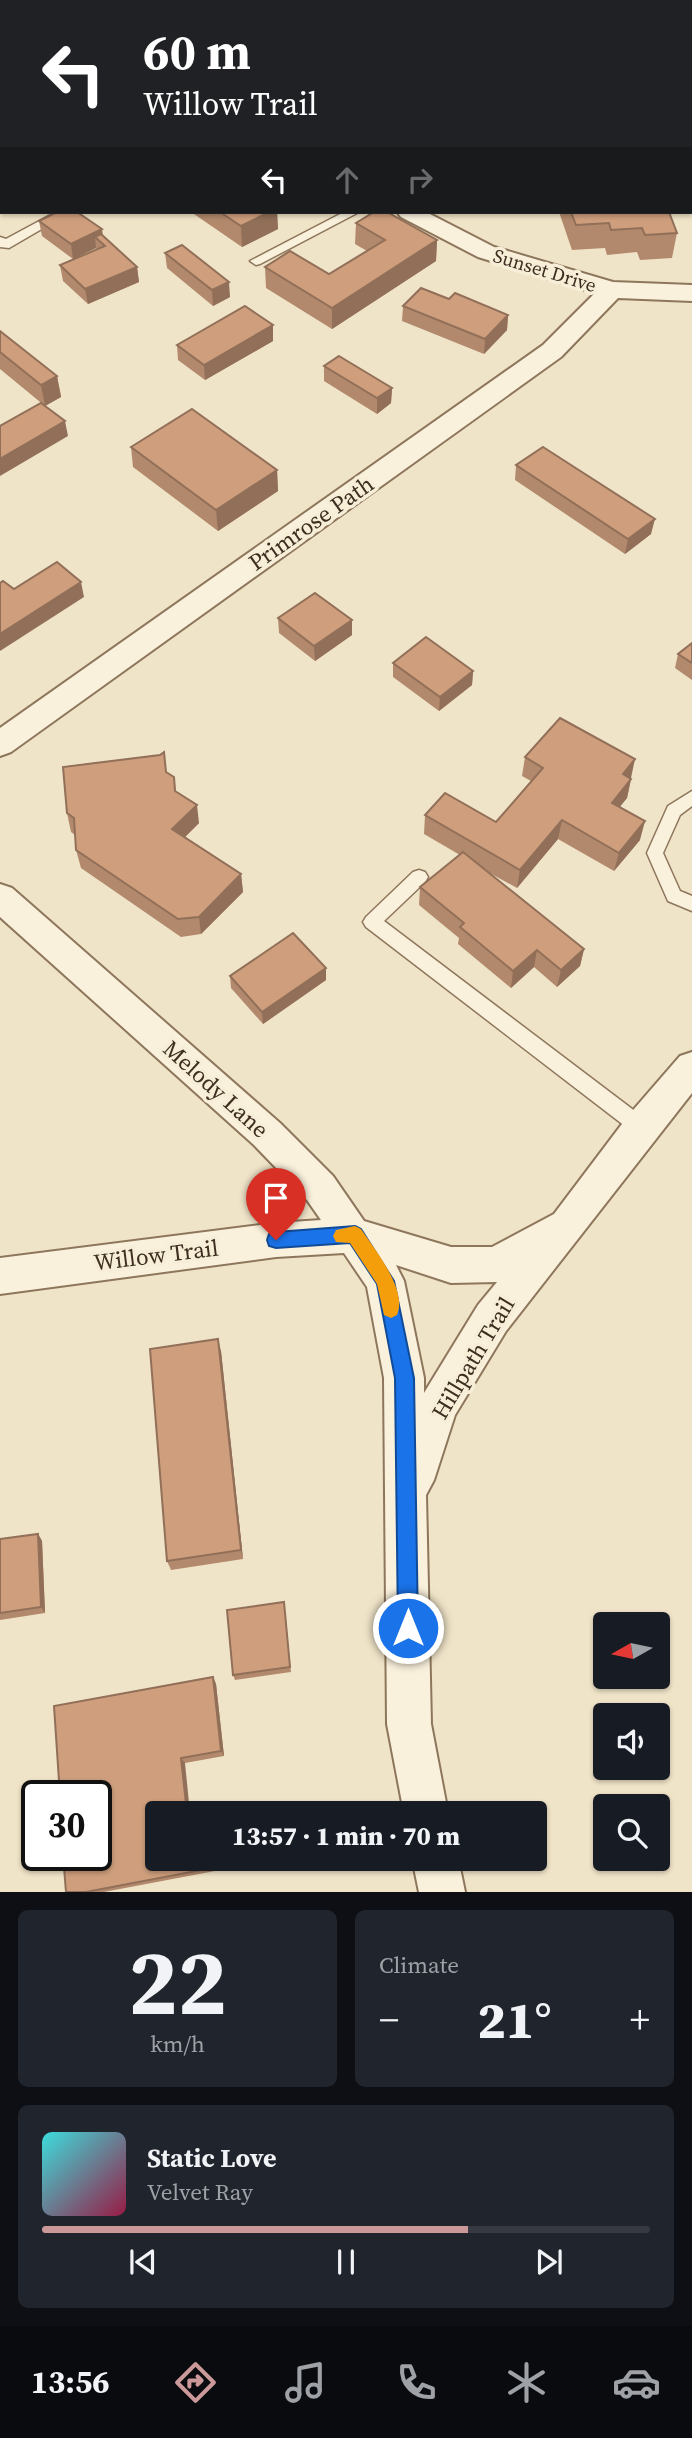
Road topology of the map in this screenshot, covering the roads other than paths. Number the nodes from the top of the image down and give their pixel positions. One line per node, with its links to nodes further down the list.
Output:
1 (61, 214): 4 (lane)
2 (349, 214): 5 (lane)
3 (413, 214): 6 (street, Sunset Drive)
4 (0, 241)
5 (256, 261)
6 (612, 290): 7 (street, Sunset Drive); 8 (street, Primrose Path)
7 (692, 293)
8 (0, 744)
9 (692, 797): 12 (lane)
10 (419, 877): 14 (lane)
11 (0, 897): 16 (street, Melody Lane)
12 (692, 904)
13 (692, 1067): 14 (street, Hillpath Trail)
14 (641, 1127): 15 (street, Hillpath Trail)
15 (567, 1226): 16 (street, Hillpath Trail); 18 (street, Hillpath Trail)
16 (355, 1235): 17 (street, Willow Trail); 18 (street, Melody Lane)
17 (0, 1276)
18 (406, 1505): 19 (street, Melody Lane)
19 (424, 1801)
20 (438, 1871): 21 (street)
21 (442, 1892)

